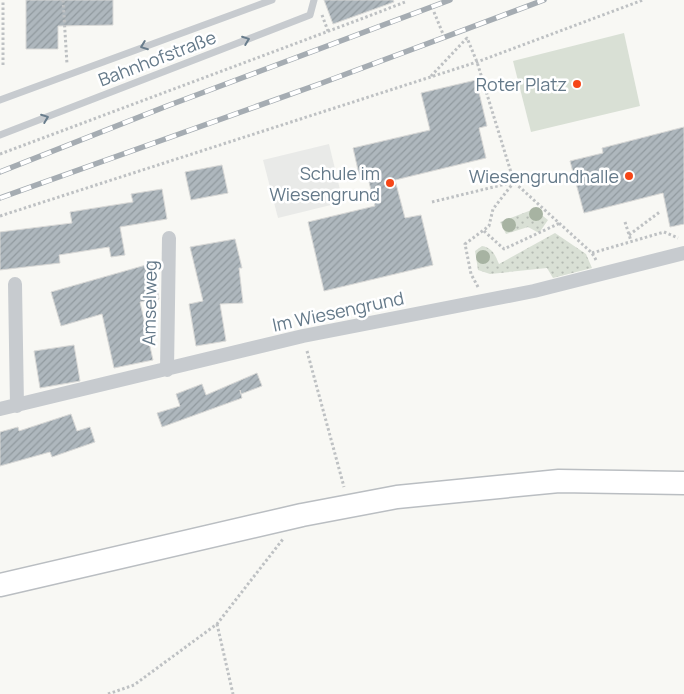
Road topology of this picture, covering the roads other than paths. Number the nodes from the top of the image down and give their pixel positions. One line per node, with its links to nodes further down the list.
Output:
1 (272, 0): 3 (lane, Bahnhofstraße, one-way to 3)
2 (314, 0): 4 (lane, Bahnhofstraße, one-way to 2)
3 (0, 100)
4 (0, 135)
5 (170, 238): 8 (street, Amselweg)
6 (684, 253): 8 (street, Im Wiesengrund)
7 (15, 284): 9 (street)
8 (166, 370): 9 (street, Im Wiesengrund)
9 (17, 406): 10 (street, Im Wiesengrund)
10 (0, 409)
11 (684, 483): 12 (main road)
12 (0, 585)

